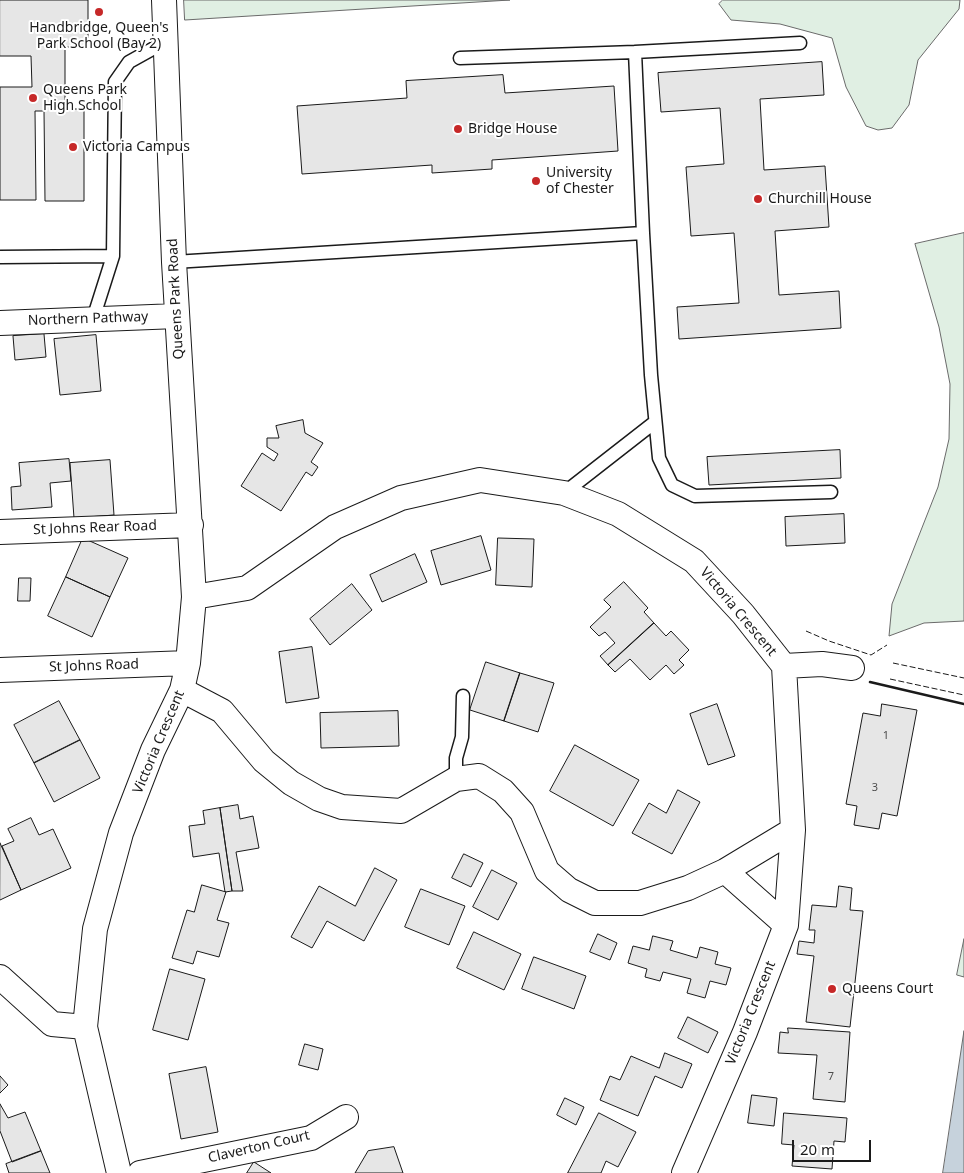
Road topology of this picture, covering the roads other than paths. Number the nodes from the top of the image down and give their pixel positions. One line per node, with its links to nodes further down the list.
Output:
1 (164, 0): 2 (street, Queens Park Road)
2 (165, 42): 7 (lane); 9 (street, Queens Park Road)
3 (800, 43): 4 (lane)
4 (634, 52): 5 (lane); 6 (lane)
5 (460, 58)
6 (643, 233): 9 (lane); 13 (lane)
7 (113, 256): 8 (lane); 11 (lane)
8 (0, 257)
9 (174, 262): 10 (street, Queens Park Road)
10 (176, 316): 11 (street, Northern Pathway); 16 (street, Queens Park Road)
11 (93, 319): 12 (street, Northern Pathway)
12 (0, 323)
13 (656, 422): 14 (lane); 15 (lane)
14 (831, 492)
15 (564, 493): 18 (street, Victoria Crescent); 20 (street, Victoria Crescent)
16 (191, 524): 17 (street, St Johns Rear Road); 18 (street, Queens Park Road)
17 (0, 532)
18 (194, 597): 19 (street, Victoria Crescent)
19 (188, 663): 22 (street, St Johns Road); 23 (street, Victoria Crescent)
20 (784, 666): 21 (street, Victoria Crescent); 26 (street, Victoria Crescent)
21 (852, 668)
22 (0, 670)
23 (182, 690): 25 (street); 30 (street, Victoria Crescent)
24 (464, 696): 25 (lane)
25 (456, 779): 27 (street)
26 (793, 830): 27 (street); 28 (street, Victoria Crescent)
27 (725, 872): 28 (street)
28 (786, 925): 34 (street, Victoria Crescent)
29 (0, 977): 30 (street)
30 (85, 1028): 32 (street, Victoria Crescent)
31 (346, 1117): 33 (street, Claverton Court)
32 (119, 1173)
33 (140, 1173)
34 (684, 1173)

